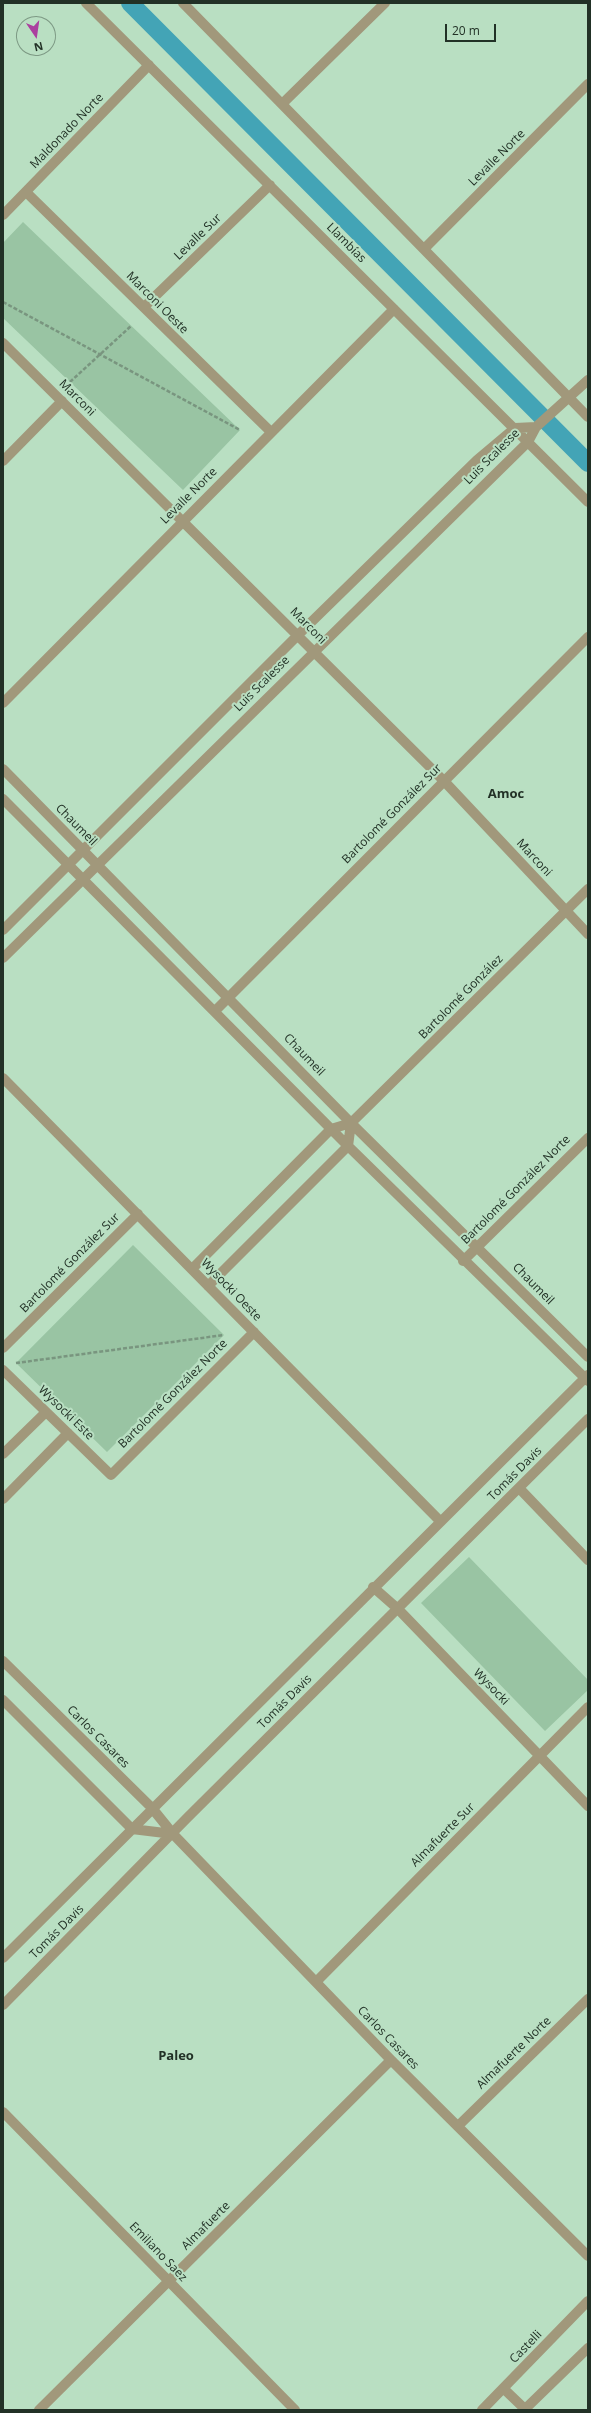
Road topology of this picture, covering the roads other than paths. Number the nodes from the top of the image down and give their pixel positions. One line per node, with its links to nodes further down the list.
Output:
1 (86, 3): 4 (street, Llambías)
2 (183, 3): 6 (street)
3 (385, 3): 6 (street)
4 (149, 65): 7 (street, Llambías); 8 (street, Maldonado Norte)
5 (588, 84): 10 (street, Levalle Norte)
6 (282, 104): 10 (street)
7 (270, 185): 11 (street, Levalle Sur); 12 (street, Llambías)
8 (26, 192): 9 (street, Maldonado Norte); 11 (street, Marconi Oeste)
9 (3, 215)
10 (424, 249): 15 (street)
11 (144, 307): 20 (street, Marconi Oeste)
12 (394, 309): 19 (street, Llambías); 20 (street, Levalle Norte)
13 (3, 343): 16 (street, Marconi)
14 (588, 380): 15 (street, Luis Scalesse)
15 (570, 398): 17 (street); 18 (street, Luis Scalesse)
16 (62, 402): 22 (street); 24 (street, Marconi)
17 (588, 416)
18 (536, 427): 19 (street, Luis Scalesse); 21 (street, Luis Scalesse)
19 (515, 428): 21 (street, Llambías); 25 (street, Luis Scalesse)
20 (271, 432): 24 (street, Levalle Norte)
21 (528, 442): 23 (street, Llambías); 27 (street, Luis Scalesse)
22 (3, 461)
23 (588, 502)
24 (183, 521): 25 (street, Marconi); 28 (street, Levalle Norte)
25 (299, 634): 27 (street, Marconi); 32 (street, Luis Scalesse)
26 (588, 637): 30 (street, Bartolomé González Sur)
27 (314, 650): 30 (street, Marconi); 34 (street, Luis Scalesse)
28 (3, 703)
29 (3, 769): 32 (street, Chaumeil)
30 (444, 781): 37 (street, Marconi); 41 (street, Bartolomé González Sur)
31 (3, 799): 33 (street)
32 (83, 849): 33 (street, Luis Scalesse); 34 (street, Chaumeil)
33 (69, 865): 35 (street); 38 (street, Luis Scalesse)
34 (99, 866): 35 (street, Luis Scalesse); 41 (street, Chaumeil)
35 (83, 880): 40 (street, Luis Scalesse); 42 (street)
36 (588, 889): 37 (street, Bartolomé González)
37 (566, 911): 39 (street, Marconi); 44 (street, Bartolomé González)
38 (3, 930)
39 (588, 934)
40 (3, 958)
41 (228, 996): 42 (street, Bartolomé González Sur); 44 (street, Chaumeil)
42 (215, 1011): 45 (street)
43 (3, 1078): 48 (street, Wysocki Oeste)
44 (351, 1123): 45 (street, Bartolomé González); 47 (street); 49 (street, Chaumeil)
45 (331, 1129): 47 (street); 51 (street, Bartolomé González)
46 (588, 1138): 49 (street, Bartolomé González Norte)
47 (348, 1146): 50 (street); 52 (street)
48 (138, 1214): 51 (street, Wysocki Oeste); 54 (street, Bartolomé González Sur)
49 (478, 1246): 50 (street, Bartolomé González Norte); 55 (street, Chaumeil)
50 (463, 1261): 57 (street)
51 (192, 1269): 52 (street, Wysocki Oeste)
52 (208, 1286): 53 (street, Wysocki Oeste)
53 (254, 1332): 62 (street, Bartolomé González Norte); 65 (street, Wysocki Oeste)
54 (3, 1348)
55 (588, 1357)
56 (3, 1370): 58 (street, Wysocki Este)
57 (587, 1379): 65 (street, Tomás Davis)
58 (46, 1412): 60 (street, Wysocki Este); 61 (street)
59 (588, 1420): 63 (street, Tomás Davis)
60 (68, 1433): 62 (street, Wysocki Este); 64 (street)
61 (3, 1454)
62 (111, 1475)
63 (519, 1488): 66 (street); 68 (street, Tomás Davis)
64 (3, 1499)
65 (440, 1521): 67 (street, Tomás Davis)
66 (588, 1560)
67 (373, 1588): 68 (street, Wysocki); 74 (street, Tomás Davis)
68 (398, 1609): 72 (street, Wysocki); 76 (street, Tomás Davis)
69 (3, 1661): 74 (street, Carlos Casares)
70 (3, 1700): 75 (street)
71 (588, 1707): 72 (street, Almafuerte Sur)
72 (539, 1756): 73 (street, Wysocki); 78 (street, Almafuerte Sur)
73 (588, 1806)
74 (152, 1808): 75 (street, Tomás Davis); 76 (street, Carlos Casares)
75 (132, 1829): 76 (street); 77 (street, Tomás Davis)
76 (173, 1834): 78 (street, Carlos Casares); 80 (street, Tomás Davis)
77 (3, 1958)
78 (316, 1982): 81 (street, Carlos Casares)
79 (588, 1999): 83 (street, Almafuerte Norte)
80 (3, 2005)
81 (391, 2060): 83 (street, Carlos Casares); 85 (street, Almafuerte)
82 (3, 2112): 85 (street, Emiliano Saez)
83 (458, 2126): 84 (street, Carlos Casares)
84 (588, 2256)
85 (169, 2282): 89 (street, Almafuerte); 90 (street, Emiliano Saez)
86 (588, 2301): 88 (street, Castelli)
87 (588, 2348): 92 (street)
88 (504, 2389): 91 (street, Castelli); 92 (street)
89 (39, 2410)
90 (295, 2410)
91 (482, 2410)
92 (525, 2410)

